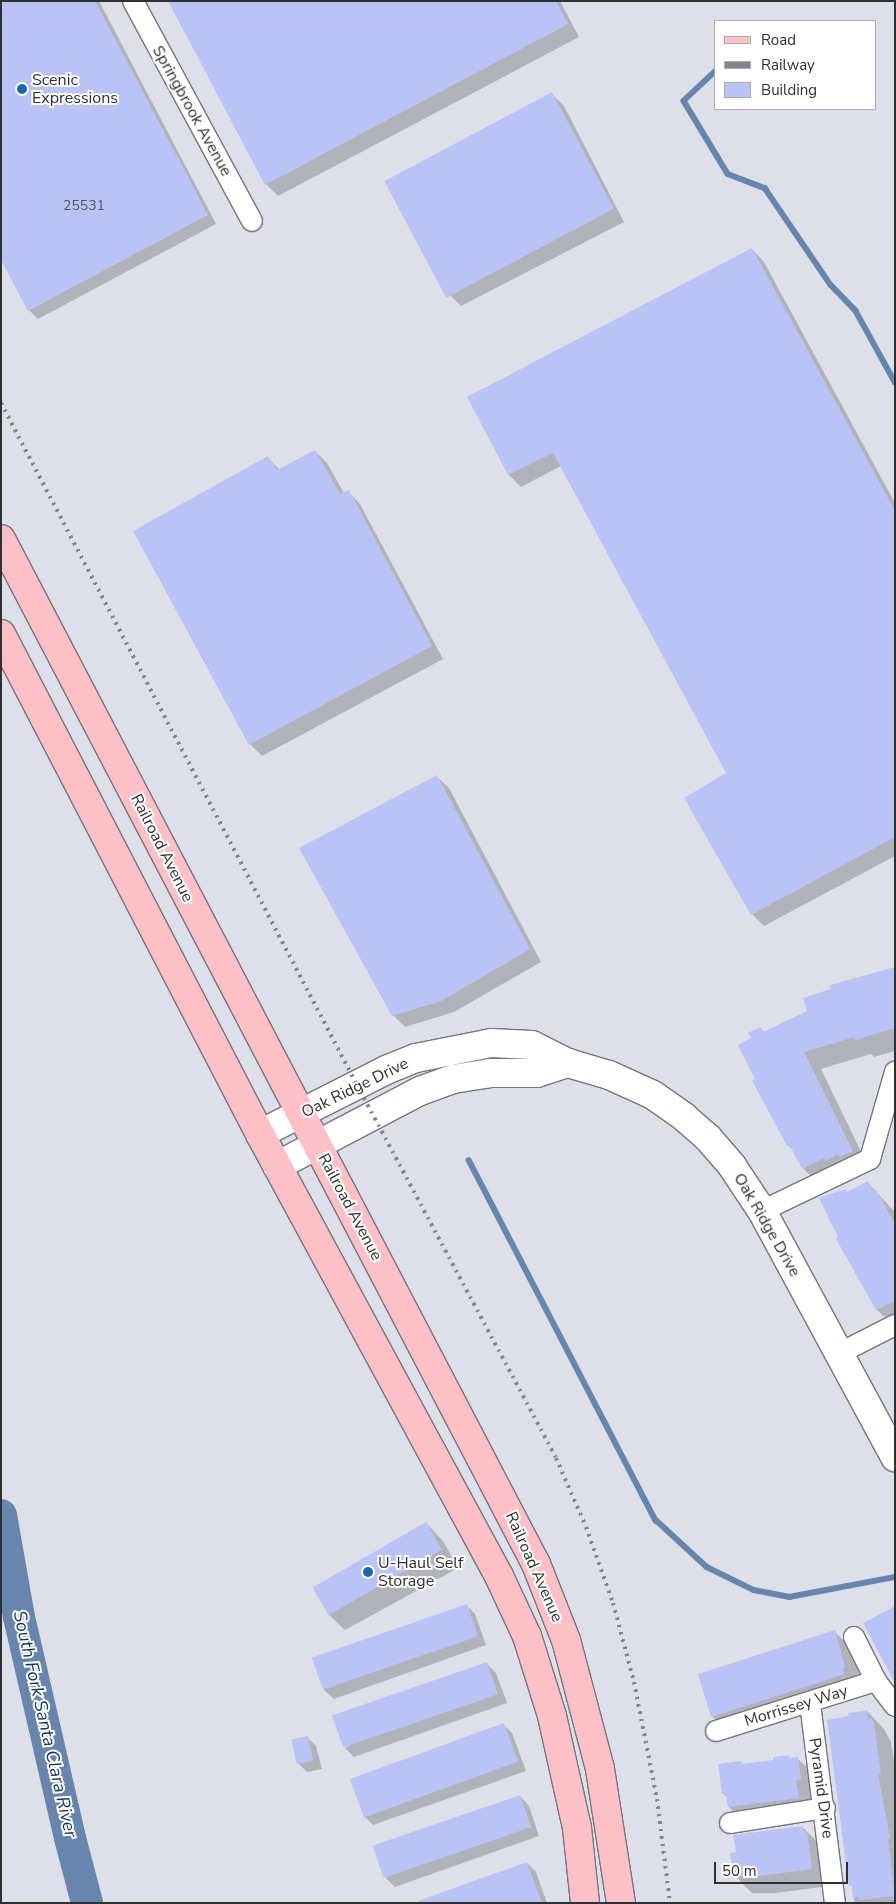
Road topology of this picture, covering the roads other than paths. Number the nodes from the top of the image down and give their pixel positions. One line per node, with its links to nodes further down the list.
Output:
1 (133, 1): 2 (street, Springbrook Avenue)
2 (252, 221)
3 (1, 539): 7 (main road, Railroad Avenue)
4 (1, 634): 8 (main road)
5 (568, 1063): 7 (main road, Oak Ridge Drive); 9 (main road, Oak Ridge Drive); 11 (main road, Oak Ridge Drive)
6 (895, 1072): 11 (street)
7 (301, 1114): 8 (main road, Oak Ridge Drive); 9 (main road, Railroad Avenue)
8 (260, 1134): 10 (main road)
9 (317, 1144): 10 (main road, Oak Ridge Drive); 23 (main road, Railroad Avenue)
10 (277, 1166): 22 (main road)
11 (762, 1211): 13 (main road, Oak Ridge Drive)
12 (895, 1325): 13 (street)
13 (838, 1354): 14 (main road, Oak Ridge Drive)
14 (895, 1457)
15 (854, 1637): 16 (street)
16 (876, 1681): 17 (street, Morrissey Way); 18 (street)
17 (810, 1703): 19 (street, Morrissey Way); 20 (street, Pyramid Drive)
18 (895, 1706)
19 (716, 1731)
20 (825, 1808): 21 (street); 24 (street, Pyramid Drive)
21 (730, 1823)
22 (585, 1903)
23 (621, 1903)
24 (835, 1903)

